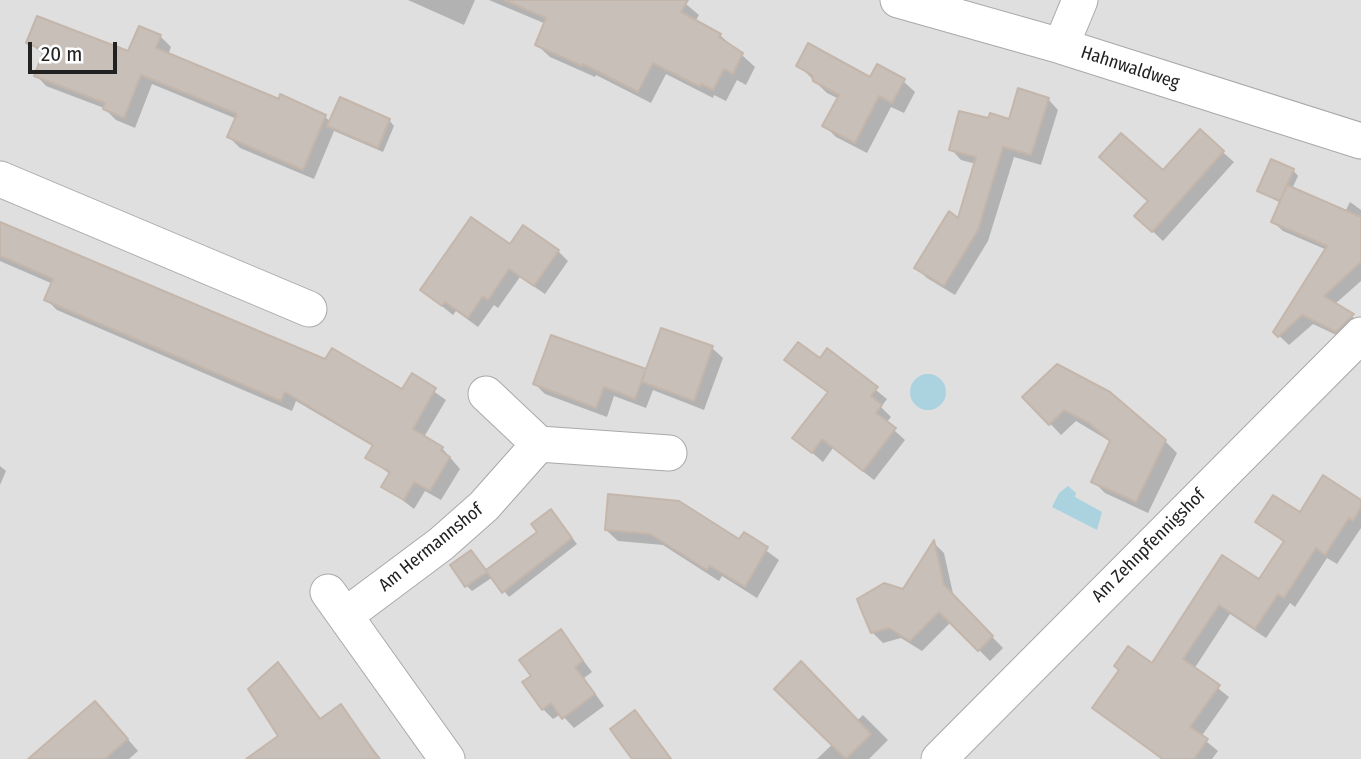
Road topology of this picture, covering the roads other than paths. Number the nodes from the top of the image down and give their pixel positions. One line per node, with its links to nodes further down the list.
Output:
1 (898, 0): 3 (street, Hahnwaldweg)
2 (1080, 0): 3 (street)
3 (1061, 46): 4 (street, Hahnwaldweg)
4 (1361, 141)
5 (0, 179): 6 (street)
6 (309, 309)
7 (1361, 335): 12 (street, Am Zehnpfennigshof)
8 (486, 394): 9 (street)
9 (539, 444): 10 (street); 11 (street, Am Hermannshof)
10 (669, 453)
11 (447, 759)
12 (939, 759)

